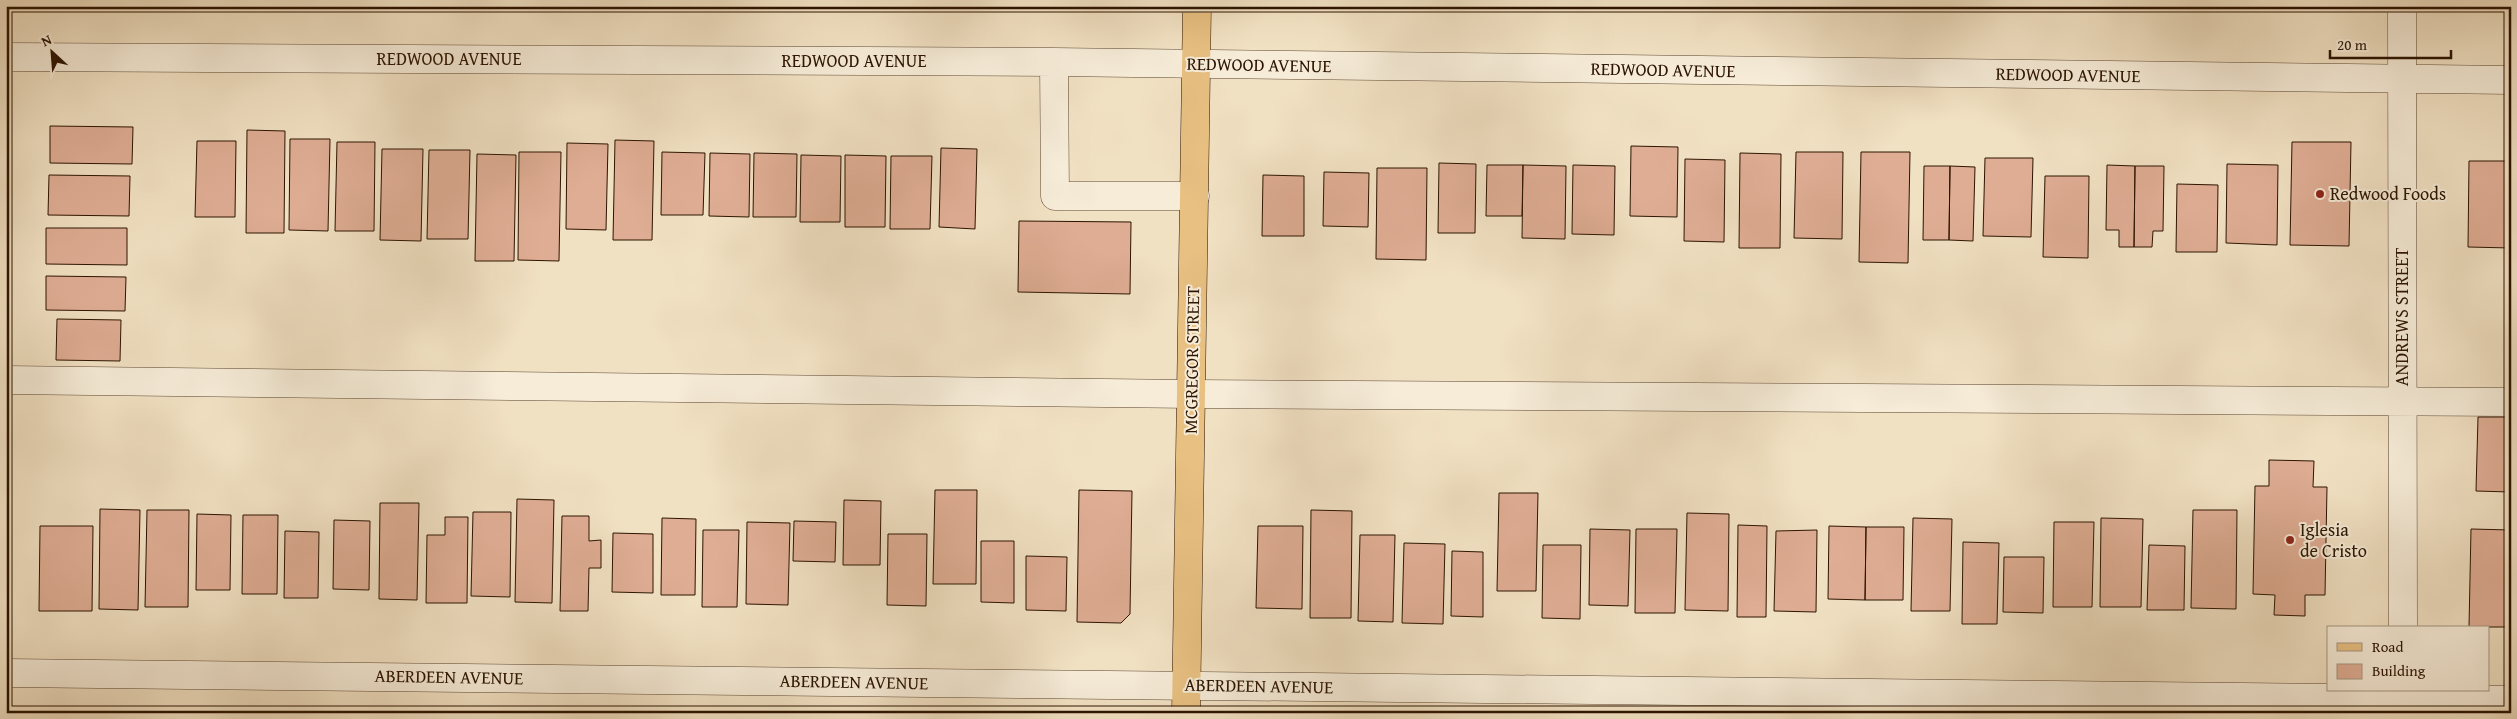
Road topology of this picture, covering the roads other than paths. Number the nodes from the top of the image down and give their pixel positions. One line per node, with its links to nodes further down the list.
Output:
1 (1197, 6): 5 (main road, MCGREGOR STREET)
2 (2402, 6): 6 (street, ANDREWS STREET)
3 (6, 57): 4 (street, REDWOOD AVENUE)
4 (1054, 62): 5 (street, REDWOOD AVENUE); 8 (street)
5 (1197, 64): 6 (street, REDWOOD AVENUE); 8 (main road, MCGREGOR STREET)
6 (2402, 78): 7 (street, REDWOOD AVENUE); 11 (street, ANDREWS STREET)
7 (2511, 80)
8 (1195, 196): 10 (main road, MCGREGOR STREET)
9 (6, 380): 10 (street)
10 (1192, 394): 11 (street); 15 (main road, MCGREGOR STREET)
11 (2402, 401): 12 (street); 13 (street, ANDREWS STREET)
12 (2511, 402)
13 (2403, 626)
14 (6, 673): 15 (street, ABERDEEN AVENUE)
15 (1187, 685): 17 (street, ABERDEEN AVENUE); 18 (main road, MCGREGOR STREET)
16 (2511, 700): 17 (street, ABERDEEN AVENUE)
17 (2403, 701)
18 (1186, 713)

